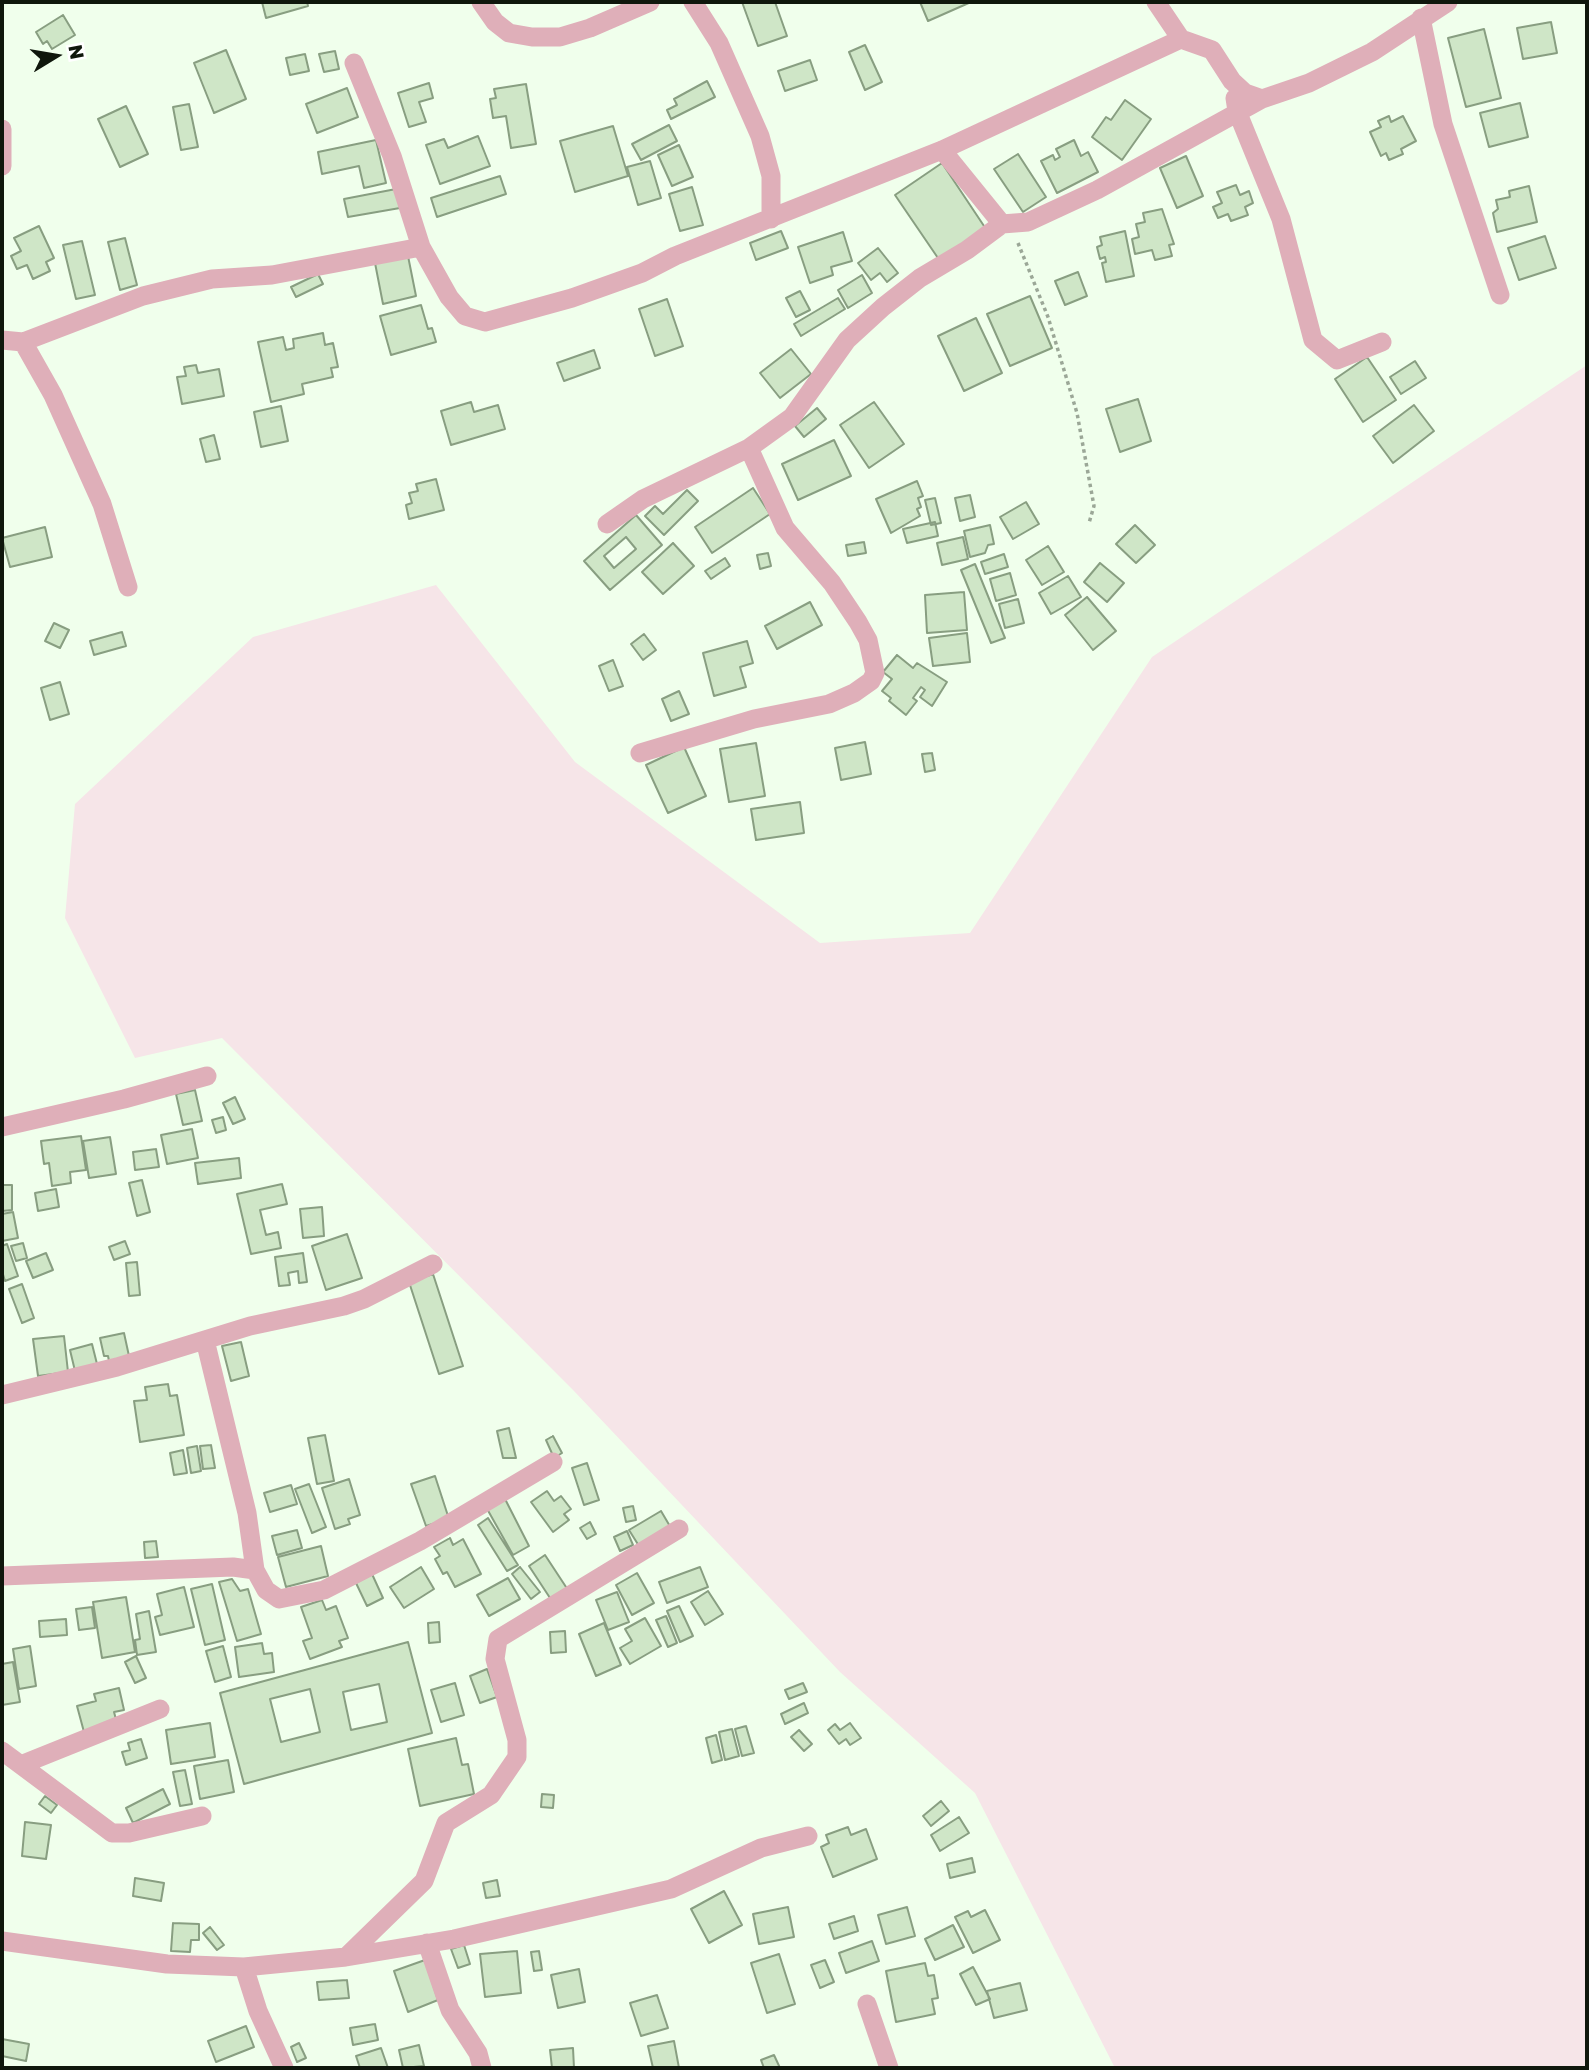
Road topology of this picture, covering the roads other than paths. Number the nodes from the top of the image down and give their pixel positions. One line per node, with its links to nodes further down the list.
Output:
1 (481, 2): 2 (street)
2 (650, 2)
3 (693, 2): 15 (street)
4 (1156, 2): 7 (street)
5 (1448, 2): 6 (street)
6 (1421, 18): 10 (street); 18 (street)
7 (1181, 39): 9 (street); 13 (street)
8 (354, 63): 17 (street)
9 (1232, 81): 10 (street); 11 (street)
10 (1262, 99): 11 (street)
11 (1237, 111): 16 (street); 21 (street)
12 (2, 129): 14 (street)
13 (942, 150): 15 (street); 16 (street)
14 (2, 166)
15 (771, 219): 17 (street)
16 (1006, 224): 22 (street)
17 (421, 247): 20 (street)
18 (1500, 295)
19 (2, 340): 20 (street)
20 (23, 342): 24 (street)
21 (1382, 342)
22 (749, 448): 23 (street); 25 (street)
23 (607, 524)
24 (128, 587)
25 (640, 753)
26 (207, 1076): 27 (street)
27 (2, 1127)
28 (433, 1264): 29 (street)
29 (205, 1340): 30 (street); 33 (street)
30 (2, 1395)
31 (553, 1462): 33 (street)
32 (678, 1529): 42 (street)
33 (255, 1570): 34 (street)
34 (2, 1576)
35 (160, 1709): 37 (street)
36 (2, 1751): 37 (street)
37 (23, 1765): 38 (street)
38 (202, 1816)
39 (808, 1836): 41 (street)
40 (2, 1941): 43 (street)
41 (427, 1943): 42 (street); 46 (street)
42 (346, 1957): 43 (street)
43 (244, 1966): 45 (street)
44 (867, 2004): 47 (street)
45 (284, 2068)
46 (482, 2068)
47 (889, 2068)

